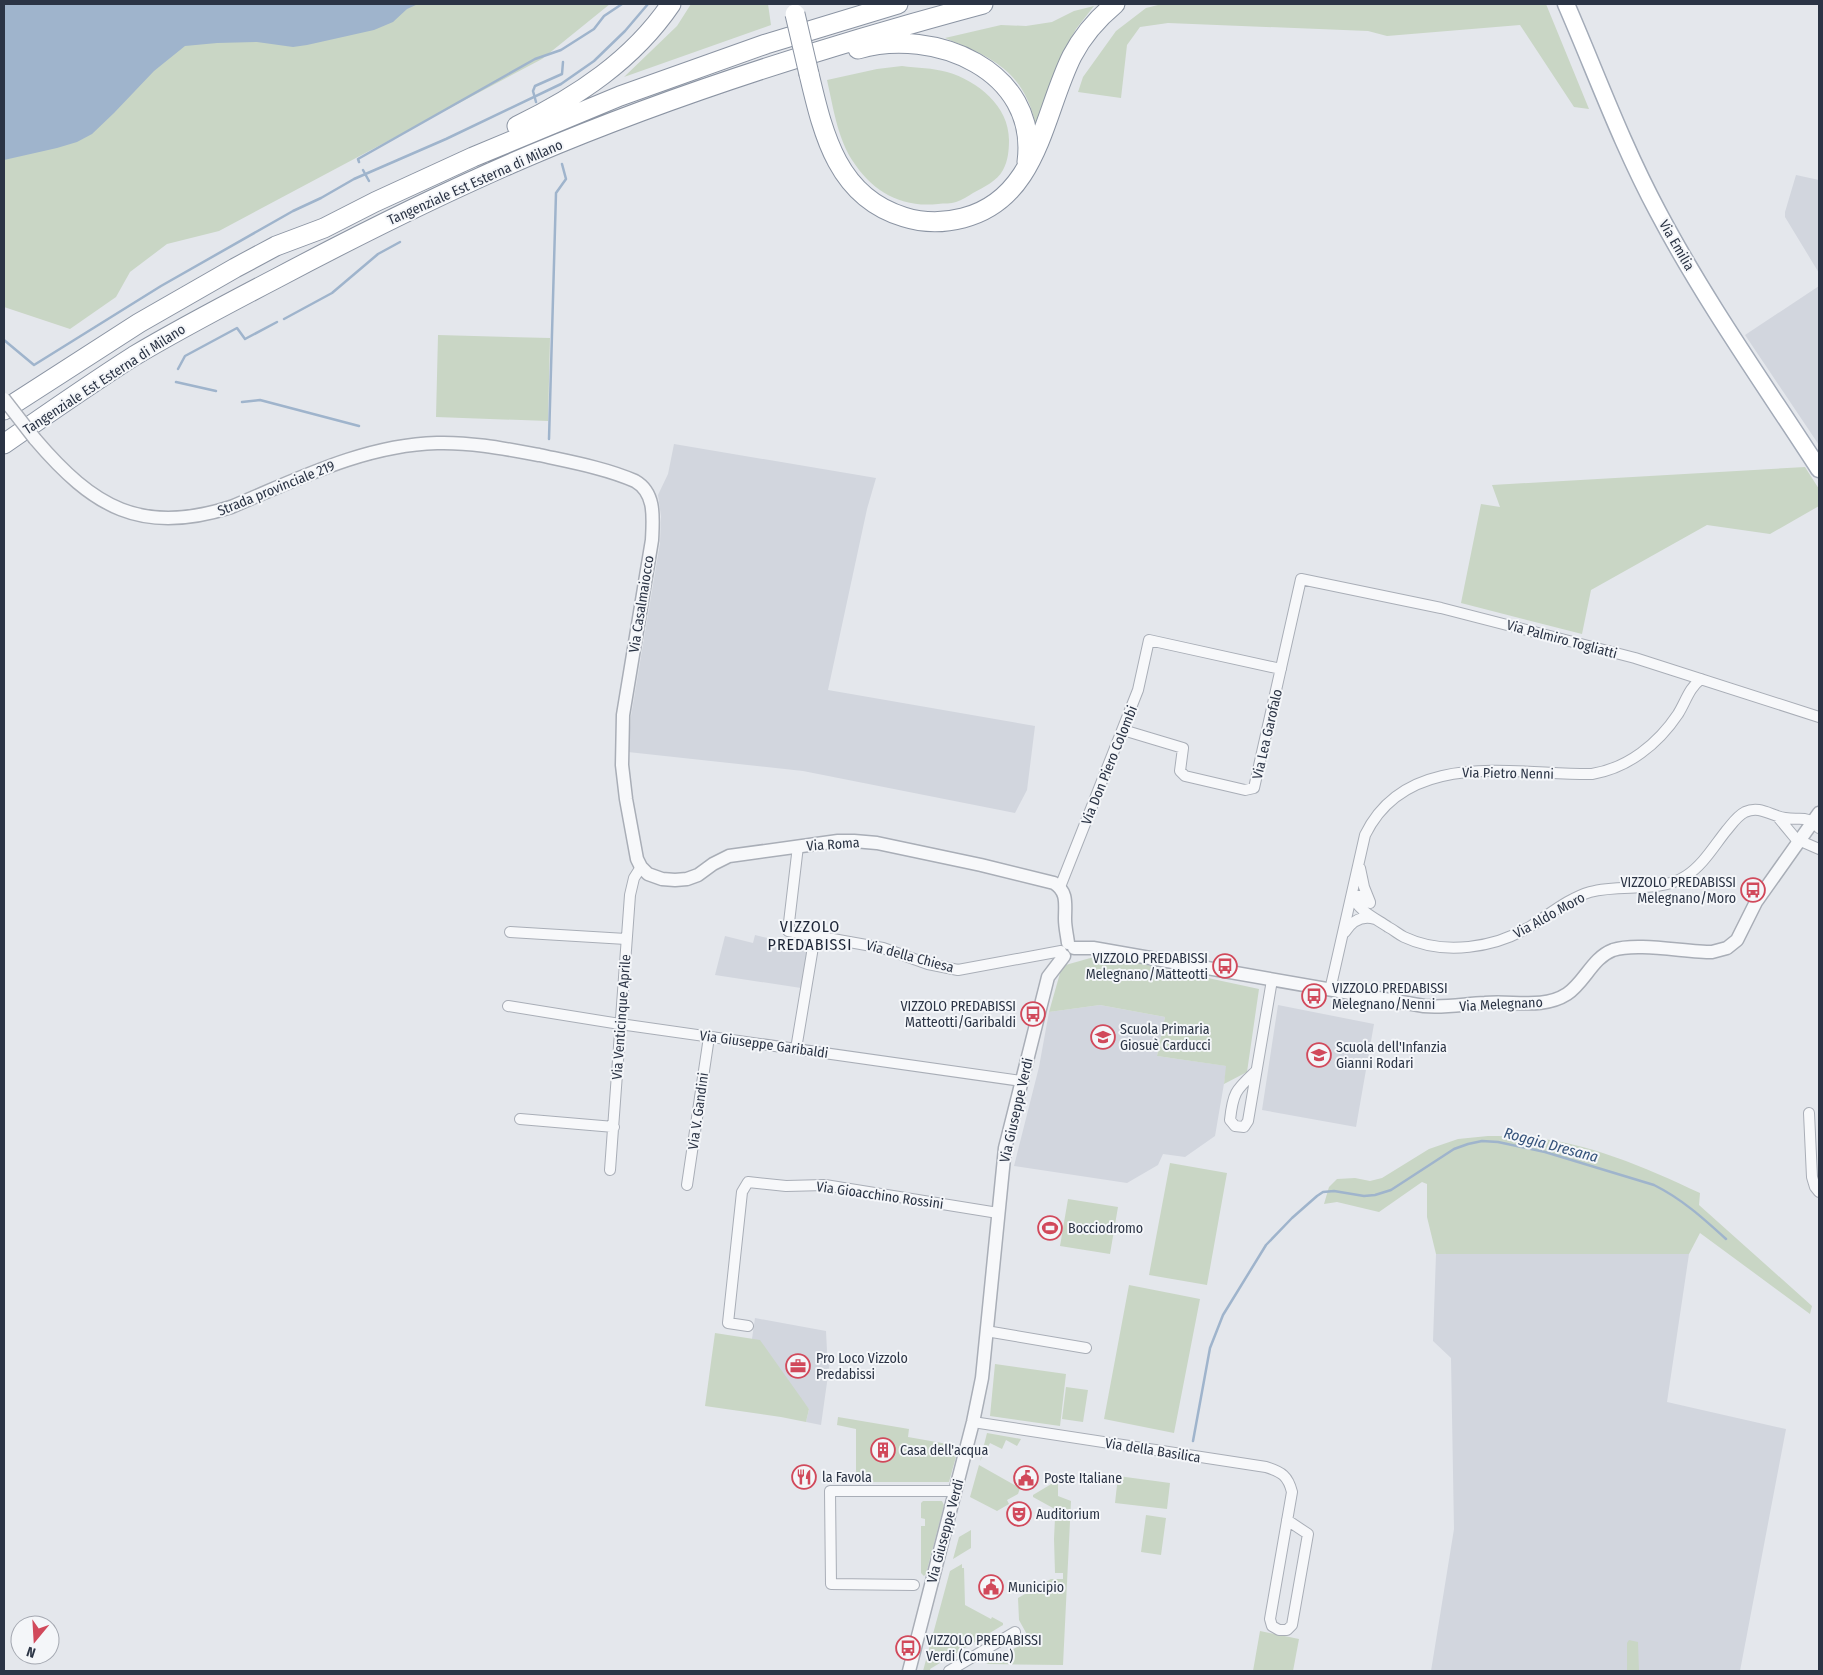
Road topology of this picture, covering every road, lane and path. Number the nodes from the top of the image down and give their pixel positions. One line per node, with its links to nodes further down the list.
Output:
1 (671, 4): 9 (highway)
2 (898, 4): 9 (highway, Tangenziale Est Esterna di Milano)
3 (983, 4): 7 (highway, Tangenziale Est Esterna di Milano)
4 (1115, 4): 8 (highway)
5 (1566, 4): 14 (main road, Via Emilia)
6 (794, 9): 8 (highway, bridge)
7 (698, 92): 8 (highway); 12 (highway, Tangenziale Est Esterna di Milano)
8 (1026, 167)
9 (375, 202): 11 (highway, Tangenziale Est Esterna di Milano)
10 (4, 399): 13 (street, Strada provinciale 219, bridge)
11 (4, 410)
12 (4, 444)
13 (503, 448): 26 (street, Via Casalmaiocco)
14 (1819, 469)
15 (1301, 579): 16 (street, Via Lea Garofalo); 17 (street, Via Palmiro Togliatti)
16 (1281, 669): 19 (street, Via Don Piero Colombi); 19 (street, Via Lea Garofalo)
17 (1701, 679): 18 (street, Via Palmiro Togliatti); 25 (street, Via Pietro Nenni)
18 (1819, 717)
19 (1123, 730): 27 (street, Via Don Piero Colombi)
20 (1775, 814): 21 (street, Via Aldo Moro); 22 (street); 31 (street, Via Aldo Moro)
21 (1817, 821): 22 (street, Via Melegnano)
22 (1799, 841): 24 (street); 38 (street, Via Melegnano)
23 (798, 846): 26 (street, Via Roma); 27 (street, Via Roma); 33 (street, Via della Chiesa)
24 (1819, 849)
25 (1359, 862): 28 (street, Via Pietro Nenni); 29 (street, Via Aldo Moro)
26 (641, 867): 35 (street, Via Venticinque Aprile)
27 (1060, 887): 36 (street)
28 (1352, 895): 29 (street, Via Aldo Moro); 30 (street, Via Aldo Moro); 34 (street, Via Pietro Nenni)
29 (1370, 903): 31 (street, Via Aldo Moro)
30 (1376, 920): 31 (street, Via Aldo Moro); 34 (street)
31 (1388, 926)
32 (510, 932): 35 (street)
33 (815, 935): 36 (street, Via della Chiesa); 42 (street)
34 (1343, 935): 38 (street, Via Pietro Nenni)
35 (626, 940): 40 (street, Via Venticinque Aprile)
36 (1067, 950): 37 (street, Via Melegnano); 44 (street, Via Giuseppe Verdi)
37 (1272, 980): 38 (street, Via Melegnano); 43 (street)
38 (1330, 990)
39 (508, 1006): 40 (street, Via Giuseppe Garibaldi)
40 (620, 1024): 41 (street, Via Giuseppe Garibaldi); 47 (street, Via Venticinque Aprile)
41 (710, 1036): 42 (street, Via Giuseppe Garibaldi); 49 (street, Via V. Gandini)
42 (796, 1049): 44 (street, Via Giuseppe Garibaldi)
43 (1256, 1072): 43 (street)
44 (1021, 1082): 51 (street, Via Giuseppe Verdi)
45 (1809, 1113): 50 (street)
46 (520, 1119): 47 (street)
47 (614, 1127): 48 (street, Via Venticinque Aprile)
48 (610, 1170)
49 (687, 1185)
50 (1819, 1192)
51 (998, 1214): 52 (street, Via Gioacchino Rossini); 53 (street, Via Giuseppe Verdi)
52 (748, 1326)
53 (986, 1331): 54 (street); 55 (street, Via Giuseppe Verdi)
54 (1086, 1348)
55 (974, 1422): 56 (street, Via Giuseppe Verdi); 57 (street, Via della Basilica)
56 (955, 1492): 58 (street); 60 (street, Via Giuseppe Verdi)
57 (1287, 1520): 57 (street, Via della Basilica)
58 (914, 1585)
59 (1015, 1632): 61 (street)
60 (909, 1671)
61 (949, 1671)

